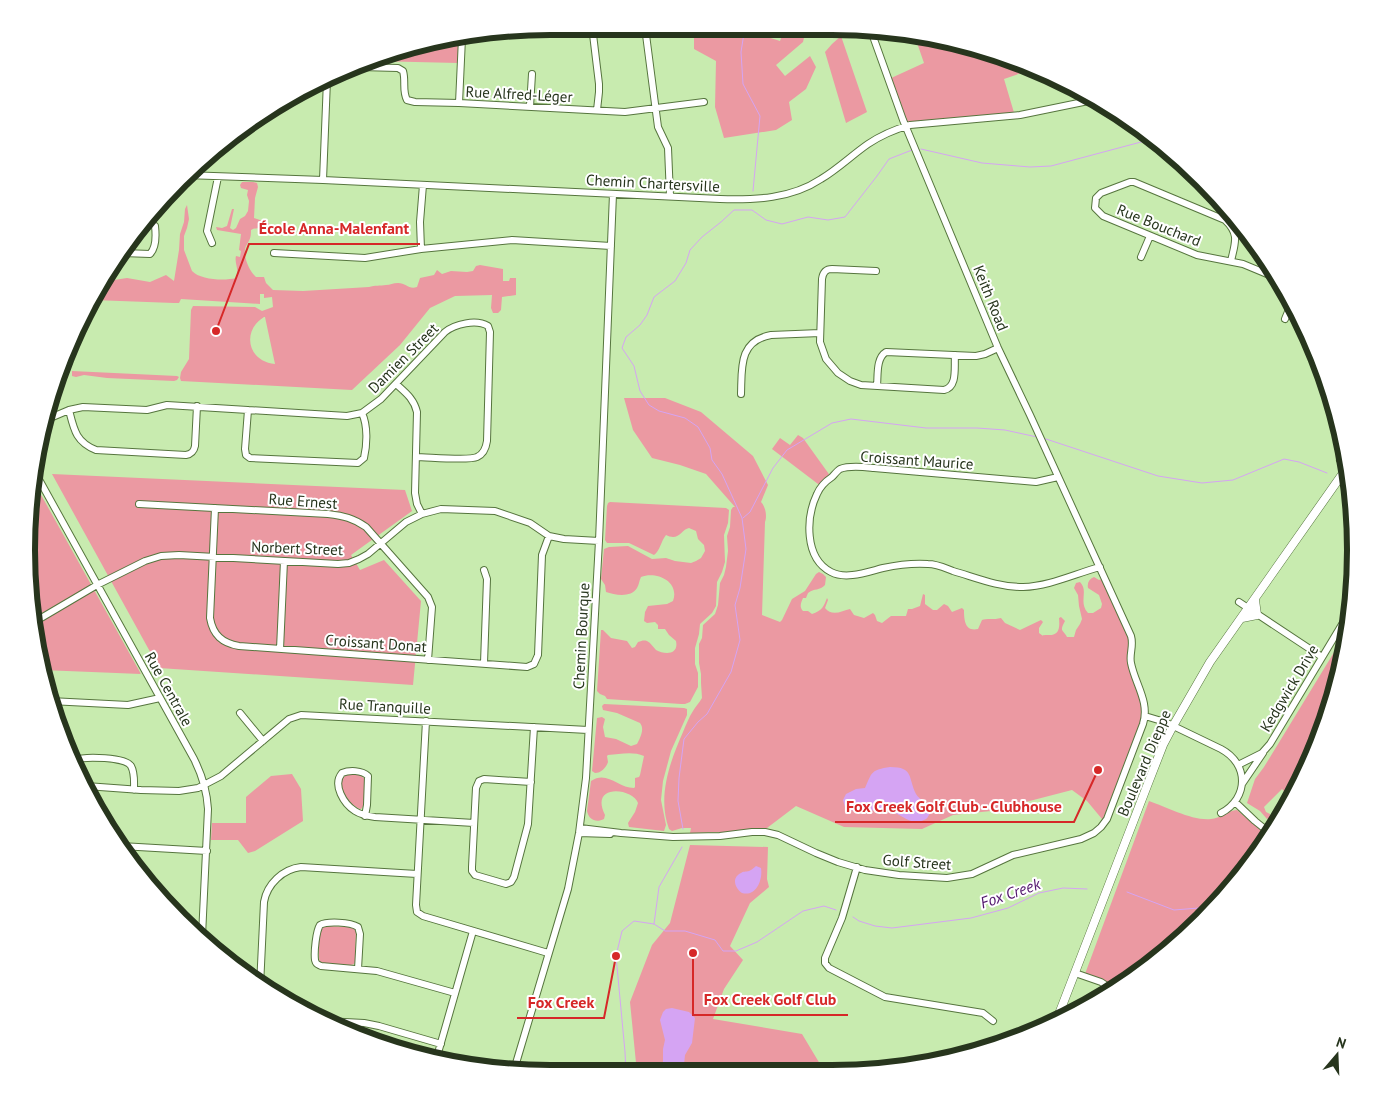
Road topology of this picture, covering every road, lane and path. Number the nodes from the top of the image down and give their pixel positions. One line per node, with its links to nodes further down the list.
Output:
1 (593, 35): 13 (street)
2 (646, 35): 12 (street)
3 (873, 37): 14 (street, Keith Road)
4 (462, 43): 10 (street)
5 (370, 67): 10 (street, Rue Alfred-Léger)
6 (532, 74): 11 (street)
7 (327, 86): 17 (street)
8 (704, 102): 12 (street, Rue Alfred-Léger)
9 (1086, 102): 14 (street, Chemin Chartersville)
10 (459, 103): 11 (street, Rue Alfred-Léger)
11 (530, 107): 13 (street, Rue Alfred-Léger)
12 (656, 108): 13 (street, Rue Alfred-Léger); 20 (street)
13 (597, 110)
14 (906, 126): 20 (street, Chemin Chartersville); 35 (street, Keith Road)
15 (197, 176): 16 (street, Chemin Chartersville)
16 (218, 177): 17 (street, Chemin Chartersville); 23 (street)
17 (323, 180): 18 (street, Chemin Chartersville)
18 (423, 185): 19 (street, Chemin Chartersville); 25 (street)
19 (613, 194): 20 (street, Chemin Chartersville); 24 (street, Chemin Bourque)
20 (670, 196)
21 (155, 226): 26 (street)
22 (1150, 236): 28 (street); 29 (street, Rue Bouchard); 29 (street, Rue Bouchard)
23 (212, 243)
24 (611, 246): 25 (street); 53 (street, Chemin Bourque)
25 (421, 249): 27 (street)
26 (129, 253)
27 (274, 253)
28 (1141, 257)
29 (1231, 261): 31 (street, Rue Bouchard)
30 (876, 271): 34 (street)
31 (1266, 274)
32 (1288, 311): 33 (street)
33 (1285, 319)
34 (820, 333): 38 (street); 39 (street)
35 (998, 348): 36 (street); 47 (street, Keith Road)
36 (955, 355): 38 (street); 38 (street)
37 (396, 384): 43 (street, Damien Street); 45 (street); 45 (street, Damien Street)
38 (877, 386)
39 (741, 394)
40 (197, 406): 41 (street, Damien Street); 41 (street); 42 (street, Damien Street)
41 (69, 410): 44 (street, Damien Street)
42 (248, 410): 43 (street, Damien Street); 43 (street)
43 (362, 413)
44 (53, 417)
45 (416, 457): 51 (street)
46 (1341, 473): 60 (main road, Boulevard Dieppe)
47 (1058, 477): 57 (street); 57 (street, Croissant Maurice)
48 (39, 480): 59 (street, Rue Centrale)
49 (139, 504): 50 (street, Rue Ernest)
50 (215, 508): 54 (street, Rue Ernest); 55 (street, Croissant Donat)
51 (422, 514): 52 (street, Norbert Street); 54 (street, Norbert Street)
52 (549, 536): 53 (street, Norbert Street); 70 (street, Croissant Donat)
53 (599, 541): 78 (street, Chemin Bourque)
54 (381, 543): 56 (street, Norbert Street); 69 (street, Rue Ernest)
55 (212, 557): 56 (street, Norbert Street); 59 (street, Norbert Street); 67 (street, Croissant Donat)
56 (284, 561): 67 (street)
57 (1100, 566): 74 (street)
58 (484, 570): 70 (street)
59 (97, 585): 64 (street, Norbert Street); 71 (street, Rue Centrale)
60 (1255, 600): 62 (main road, Boulevard Dieppe); 63 (main road)
61 (1239, 602): 62 (street)
62 (1248, 609): 63 (street); 65 (main road, Boulevard Dieppe)
63 (1258, 614): 65 (main road); 68 (street)
64 (39, 618)
65 (1242, 618): 76 (main road, Boulevard Dieppe)
66 (1341, 625): 68 (street, Kedgwick Drive)
67 (280, 649): 69 (street, Croissant Donat)
68 (1322, 658): 80 (street, Kedgwick Drive)
69 (428, 660): 70 (street, Croissant Donat)
70 (484, 663)
71 (160, 698): 72 (street); 84 (street, Rue Centrale)
72 (58, 700)
73 (240, 713): 79 (street)
74 (1145, 716): 76 (street); 97 (street, Golf Street)
75 (426, 721): 77 (street, Rue Tranquille); 79 (street, Rue Tranquille); 91 (street)
76 (1173, 726): 82 (street); 103 (main road, Boulevard Dieppe)
77 (534, 727): 78 (street, Rue Tranquille); 83 (street)
78 (588, 730): 94 (street, Chemin Bourque)
79 (263, 741): 84 (street, Rue Tranquille)
80 (1265, 751): 82 (street, Kedgwick Drive); 85 (street)
81 (79, 758): 87 (street)
82 (1238, 765): 85 (street)
83 (531, 782): 92 (street); 92 (street)
84 (204, 785): 87 (street, Rue Tranquille); 96 (street, Rue Centrale)
85 (1242, 785): 88 (street)
86 (93, 787): 87 (street, Rue Tranquille)
87 (134, 790)
88 (1235, 802): 89 (street); 93 (street)
89 (1221, 813)
90 (365, 816): 90 (street); 91 (street)
91 (420, 820): 92 (street); 98 (street)
92 (474, 823)
93 (1265, 829)
94 (579, 830): 97 (street, Golf Street); 101 (street, Chemin Bourque)
95 (129, 846): 96 (street)
96 (207, 850): 99 (street, Rue Centrale)
97 (857, 867): 108 (street)
98 (417, 874): 100 (street); 104 (street)
99 (202, 930)
100 (473, 931): 101 (street); 106 (street)
101 (548, 952): 112 (street, Chemin Bourque)
102 (358, 969): 102 (street); 106 (street)
103 (1075, 973): 105 (street); 107 (main road, Boulevard Dieppe)
104 (260, 976)
105 (1107, 985)
106 (455, 993): 110 (street)
107 (1060, 1012)
108 (993, 1021)
109 (344, 1022): 110 (street)
110 (441, 1044): 111 (street)
111 (438, 1052)
112 (516, 1064)

